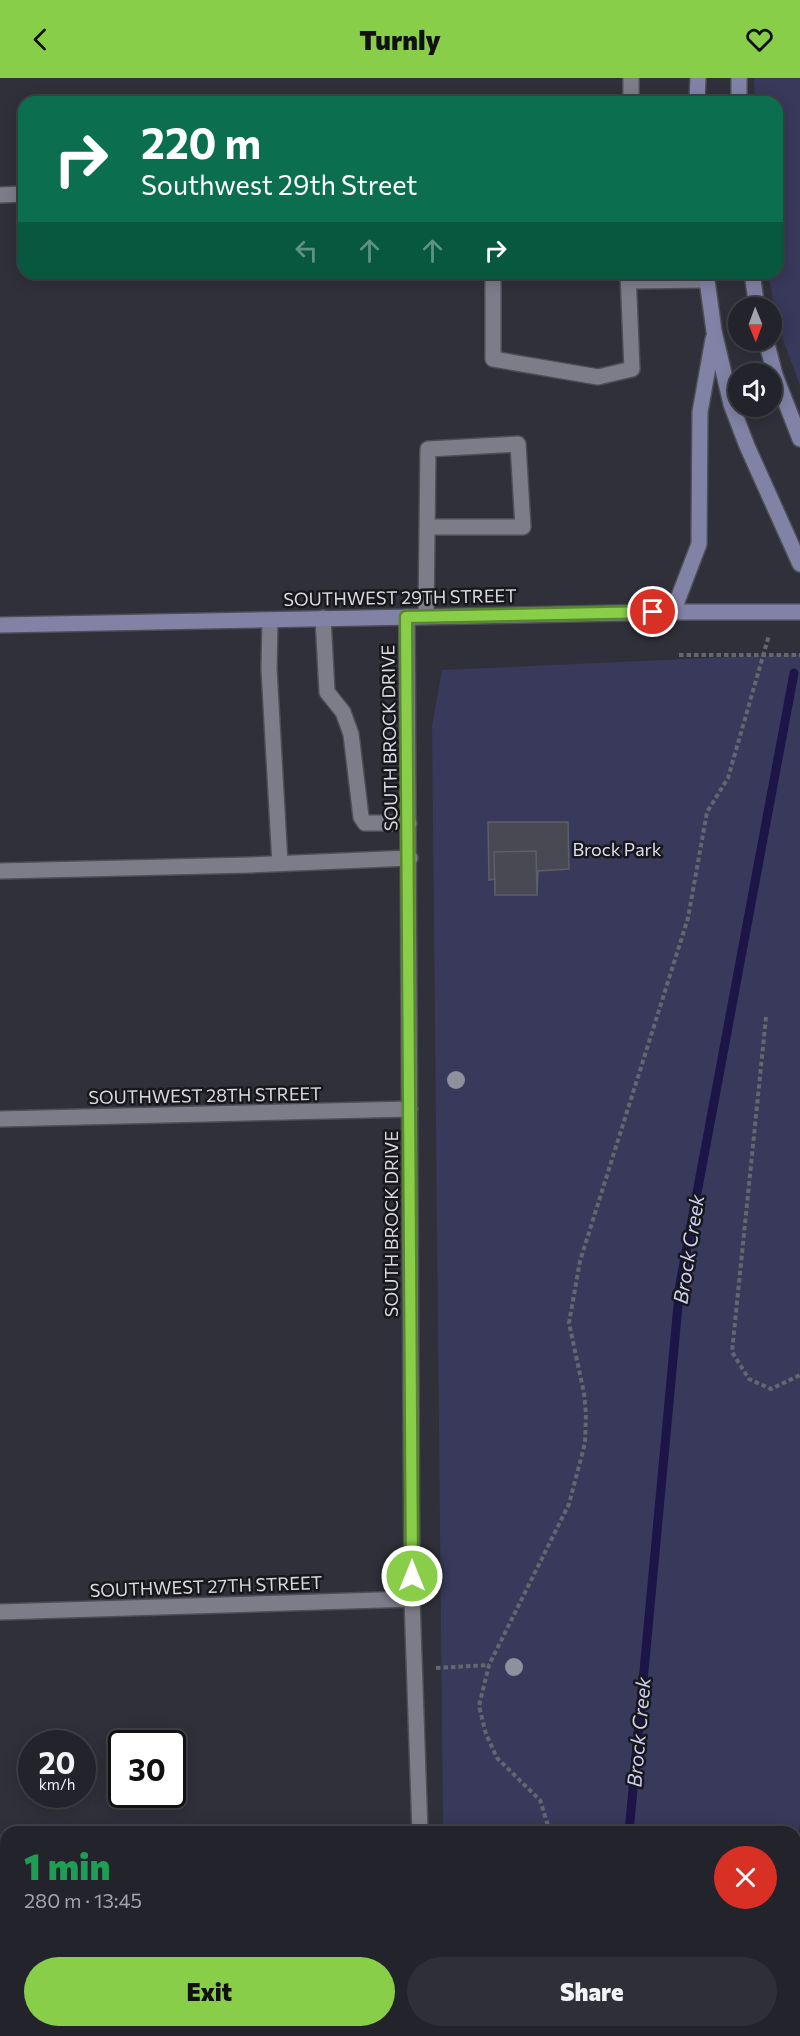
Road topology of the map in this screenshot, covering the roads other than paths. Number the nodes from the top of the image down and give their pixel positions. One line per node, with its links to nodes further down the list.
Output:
1 (631, 78): 4 (street)
2 (698, 78): 5 (main road)
3 (738, 78): 6 (main road)
4 (632, 96)
5 (698, 96)
6 (740, 96)
7 (0, 195): 8 (street)
8 (18, 195)
9 (493, 279): 10 (street)
10 (628, 279)
11 (706, 279): 14 (main road)
12 (753, 279): 13 (main road)
13 (755, 297)
14 (714, 331): 18 (main road); 19 (main road)
15 (769, 351): 16 (main road)
16 (800, 439)
17 (427, 527): 17 (street); 21 (street)
18 (800, 564)
19 (673, 612): 20 (main road, SOUTHWEST 29TH STREET); 21 (main road, SOUTHWEST 29TH STREET)
20 (800, 612)
21 (426, 616): 22 (main road, SOUTHWEST 29TH STREET)
22 (406, 617): 23 (main road, SOUTHWEST 29TH STREET); 26 (street, SOUTH BROCK DRIVE)
23 (323, 618): 24 (main road, SOUTHWEST 29TH STREET); 26 (street)
24 (270, 620): 25 (main road, SOUTHWEST 29TH STREET); 28 (street)
25 (0, 625)
26 (409, 823): 27 (street, SOUTH BROCK DRIVE)
27 (410, 858): 28 (street); 30 (street, SOUTH BROCK DRIVE)
28 (280, 864): 29 (street)
29 (0, 871)
30 (410, 1109): 31 (street, SOUTHWEST 28TH STREET); 32 (street, SOUTH BROCK DRIVE)
31 (0, 1119)
32 (412, 1599): 33 (street, SOUTHWEST 27TH STREET); 34 (street, SOUTH BROCK DRIVE)
33 (0, 1612)
34 (420, 1826)

